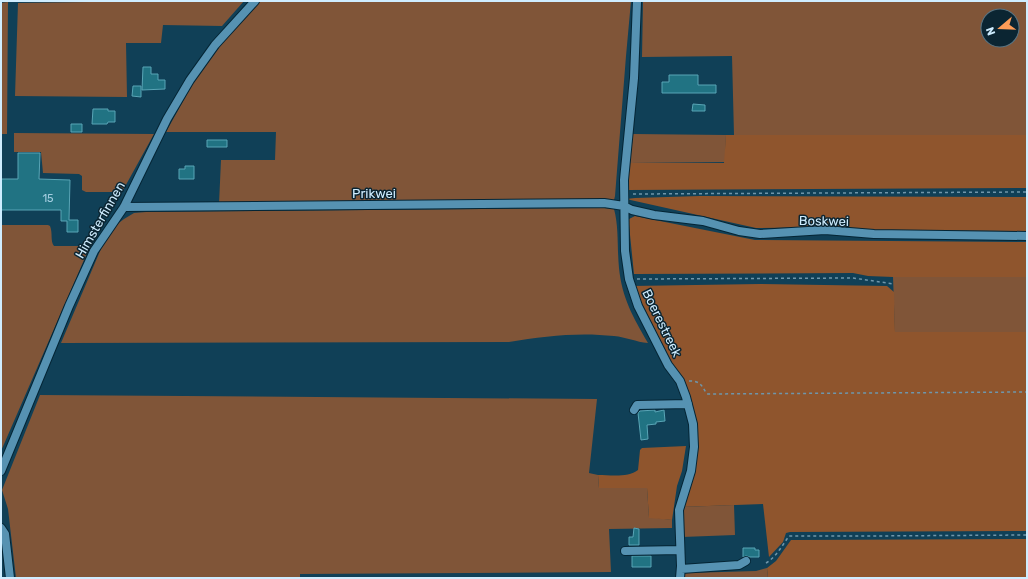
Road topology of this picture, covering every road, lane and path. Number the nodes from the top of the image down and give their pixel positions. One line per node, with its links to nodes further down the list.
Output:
1 (255, 1): 6 (street, Himsterfinnen)
2 (637, 1): 4 (street, Boerestreek)
3 (1027, 192): 4 (path)
4 (624, 194): 5 (street, Boerestreek)
5 (624, 206): 6 (street, Prikwei); 7 (street, Boskwei); 8 (street, Boerestreek)
6 (124, 207): 14 (street, Himsterfinnen)
7 (1027, 236)
8 (629, 279): 9 (path); 10 (street, Boerestreek)
9 (894, 284)
10 (680, 381): 11 (path); 12 (street, Boerestreek)
11 (1027, 392)
12 (688, 404): 13 (street); 17 (street, Boerestreek)
13 (634, 410)
14 (1, 472)
15 (1, 528): 22 (street)
16 (1027, 534): 20 (path)
17 (680, 550): 18 (street); 21 (street, Boerestreek)
18 (625, 551)
19 (746, 561): 21 (street)
20 (766, 564)
21 (681, 569): 23 (street, Boerestreek)
22 (10, 578)
23 (680, 578)

